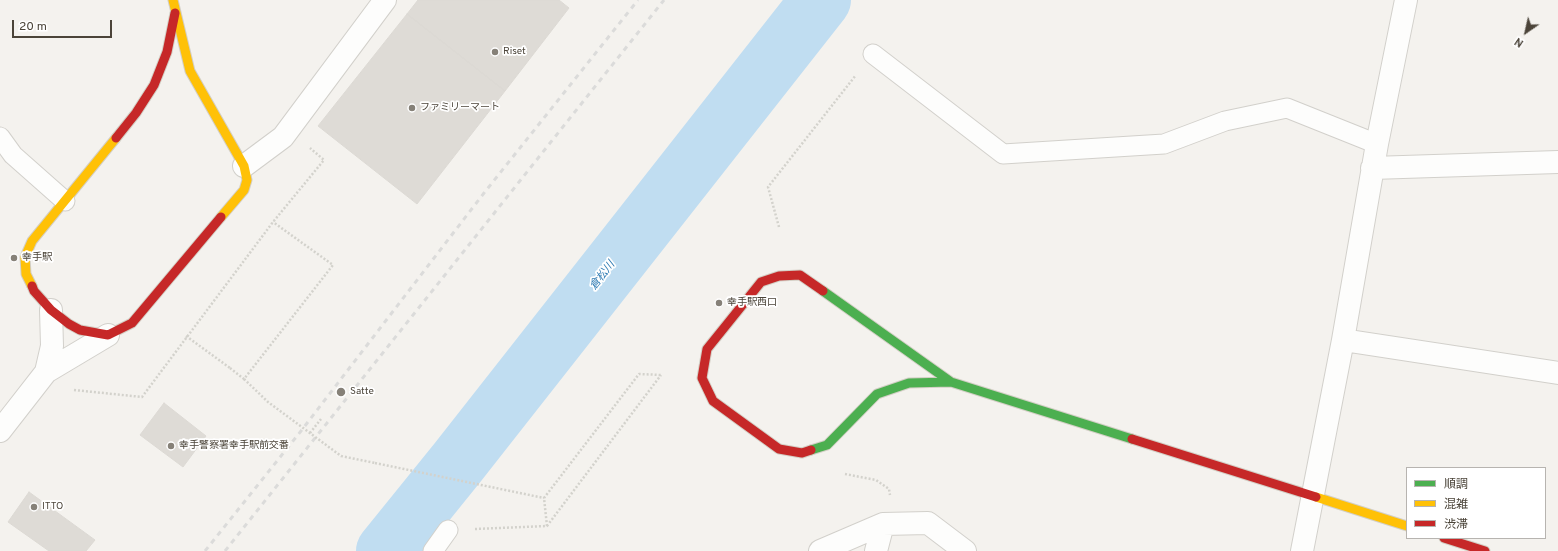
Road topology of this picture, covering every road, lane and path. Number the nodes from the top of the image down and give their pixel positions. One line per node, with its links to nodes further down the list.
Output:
1 (173, 0): 4 (street)
2 (385, 0): 10 (street)
3 (1406, 0): 7 (street)
4 (175, 13): 10 (street); 12 (street)
5 (873, 54): 7 (lane); 14 (path)
6 (0, 137): 12 (lane)
7 (1377, 144): 11 (street)
8 (306, 145): 13 (path)
9 (1558, 162): 11 (street)
10 (244, 166): 16 (street)
11 (1372, 168): 18 (street)
12 (65, 202): 15 (street)
13 (273, 222): 17 (path); 23 (path)
14 (779, 227)
15 (51, 310): 16 (street); 21 (street)
16 (108, 335): 21 (street)
17 (186, 336): 20 (path); 25 (path)
18 (1343, 340): 22 (street); 30 (street)
19 (230, 368): 20 (path)
20 (233, 371): 23 (path)
21 (46, 372): 27 (street)
22 (1558, 373)
23 (244, 379): 28 (path, bridge)
24 (951, 382): 24 (street); 30 (street)
25 (71, 390)
26 (321, 419): 28 (path)
27 (0, 432)
28 (310, 433): 31 (path, bridge)
29 (845, 474): 32 (path)
30 (1312, 496): 34 (street); 41 (street)
31 (544, 498): 33 (path); 33 (path)
32 (883, 524): 38 (street); 39 (street); 40 (street)
33 (546, 526): 35 (path)
34 (1406, 526)
35 (448, 530): 37 (lane)
36 (1447, 539): 42 (street)
37 (433, 551)
38 (820, 551)
39 (876, 551)
40 (965, 551)
41 (1302, 551)
42 (1485, 551)

